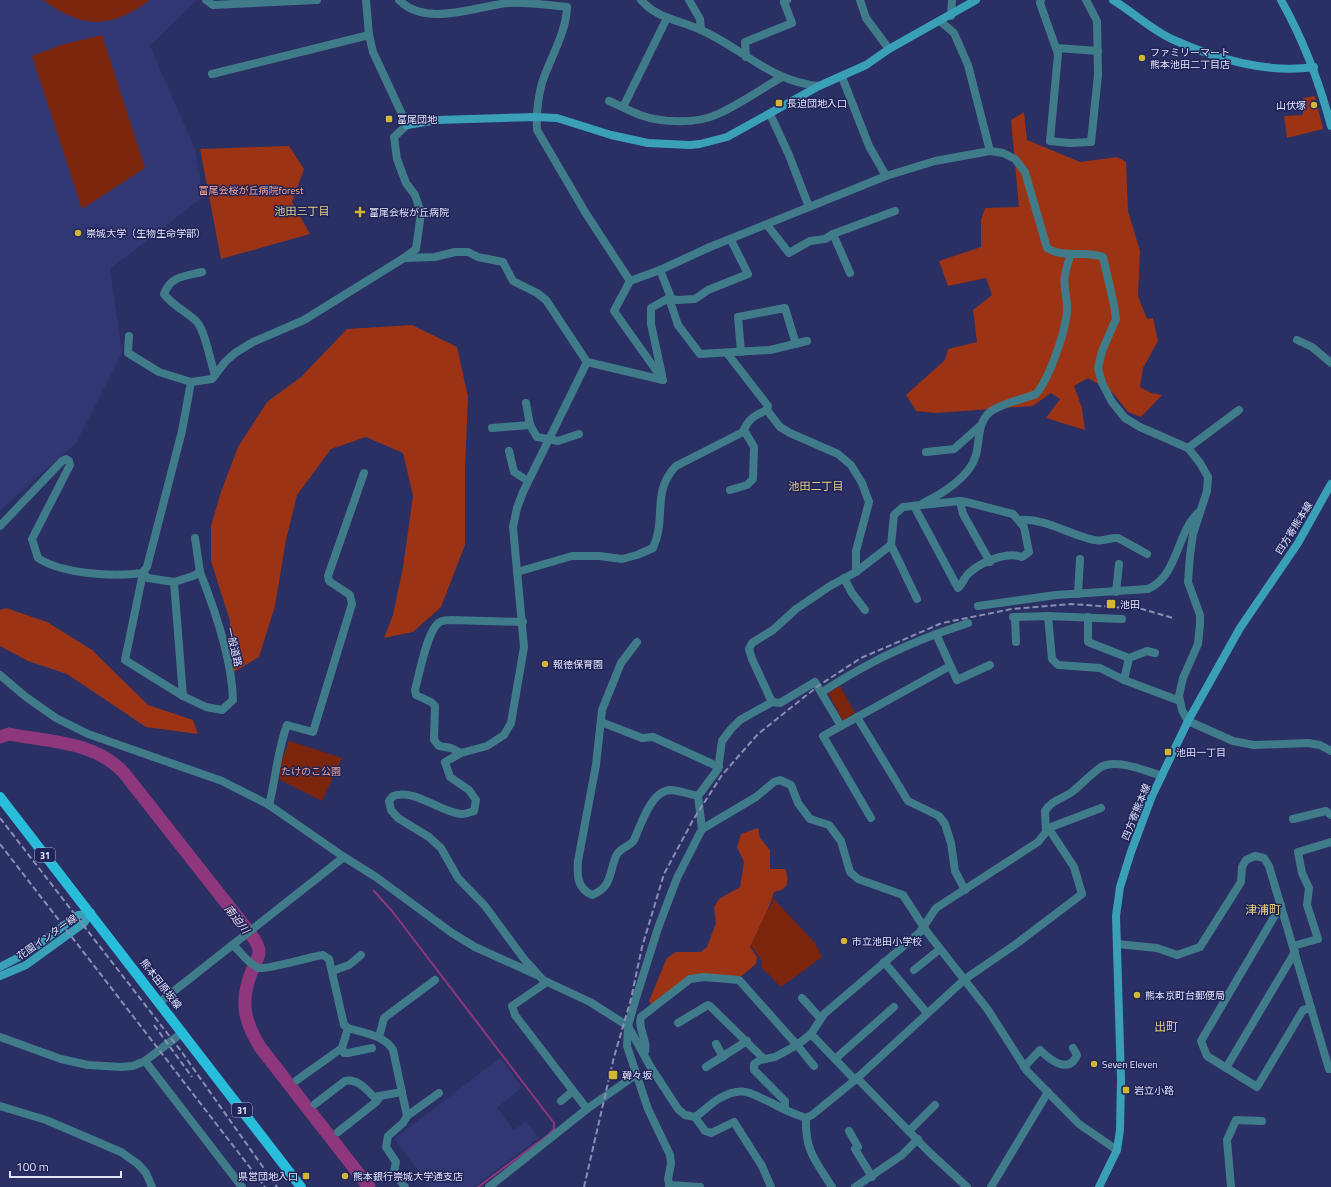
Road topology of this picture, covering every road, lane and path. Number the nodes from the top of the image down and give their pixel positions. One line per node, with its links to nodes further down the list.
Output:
1 (206, 0): 2 (street)
2 (317, 0)
3 (366, 0): 21 (street)
4 (399, 0): 15 (street)
5 (641, 0): 18 (street)
6 (689, 0): 20 (street)
7 (787, 0): 25 (street)
8 (860, 0): 23 (street)
9 (952, 0): 17 (street)
10 (976, 0): 17 (main road)
11 (1041, 0): 22 (street)
12 (1086, 0): 24 (street)
13 (1113, 0): 26 (main road)
14 (1281, 0): 26 (main road)
15 (506, 2): 16 (street)
16 (567, 3): 34 (street)
17 (951, 16): 19 (main road)
18 (667, 18): 20 (street); 32 (street)
19 (940, 21): 23 (main road); 37 (street)
20 (701, 30): 25 (street)
21 (369, 35): 27 (street); 35 (street)
22 (1057, 48): 24 (street); 24 (street)
23 (889, 49): 29 (main road)
24 (1098, 51)
25 (746, 57): 28 (street)
26 (1314, 67): 36 (main road)
27 (212, 74)
28 (782, 77): 30 (street); 32 (street)
29 (842, 77): 30 (main road); 38 (street)
30 (819, 86): 33 (main road)
31 (609, 101): 32 (street)
32 (623, 107)
33 (770, 114): 34 (main road); 39 (street)
34 (536, 117): 35 (main road); 49 (street)
35 (407, 125): 45 (street)
36 (1331, 126)
37 (990, 151): 38 (street); 44 (street)
38 (886, 176): 39 (street)
39 (809, 207): 41 (street)
40 (895, 211): 42 (street)
41 (767, 225): 42 (street); 43 (street)
42 (833, 234): 48 (street)
43 (731, 240): 46 (street); 50 (street)
44 (1070, 254): 66 (street); 71 (street)
45 (404, 258): 57 (street); 59 (street)
46 (660, 270): 49 (street); 50 (street)
47 (202, 272): 59 (street)
48 (850, 273)
49 (630, 281): 60 (street)
50 (669, 298): 56 (street); 60 (street)
51 (129, 336): 61 (street)
52 (1297, 340): 58 (street)
53 (807, 341): 54 (street)
54 (796, 344): 55 (street); 55 (street)
55 (741, 352): 56 (street)
56 (727, 354): 63 (street)
57 (587, 362): 60 (street); 70 (street)
58 (1331, 363)
59 (215, 375): 61 (street)
60 (663, 380)
61 (191, 382): 92 (street)
62 (526, 403): 65 (street)
63 (767, 410): 68 (street); 91 (street)
64 (1238, 410): 71 (street)
65 (530, 425): 67 (street); 70 (street)
66 (980, 426): 73 (street); 79 (street)
67 (492, 428)
68 (744, 430): 77 (street); 90 (street)
69 (579, 434): 70 (street)
70 (549, 438): 75 (street)
71 (1188, 448): 80 (street)
72 (509, 451): 75 (street)
73 (926, 452)
74 (364, 473): 128 (street)
75 (528, 481): 90 (street)
76 (1331, 484): 119 (main road, 四方寄熊本線)
77 (730, 490)
78 (960, 501): 79 (street); 81 (street); 87 (street)
79 (914, 506): 84 (street); 87 (street)
80 (1202, 508): 95 (street); 116 (street)
81 (1020, 520): 85 (street); 87 (street)
82 (0, 526): 92 (street)
83 (195, 538): 89 (street)
84 (891, 545): 91 (street); 97 (street)
85 (1147, 554)
86 (1080, 559): 96 (street)
87 (990, 562)
88 (1119, 564): 95 (street)
89 (200, 572): 94 (street); 115 (street, 一般道路)
90 (517, 572): 103 (street)
91 (856, 572): 93 (street)
92 (142, 573): 94 (street); 115 (street, 一般道路)
93 (844, 578): 99 (street); 117 (street)
94 (174, 582): 115 (street)
95 (1116, 592): 96 (street)
96 (1078, 594): 98 (street)
97 (917, 599)
98 (978, 606)
99 (865, 610)
100 (1048, 616): 101 (street); 107 (street); 113 (street)
101 (1088, 617): 102 (street); 109 (street)
102 (1122, 619)
103 (523, 622): 123 (street); 123 (street)
104 (968, 623): 105 (street)
105 (936, 634): 111 (street); 114 (street)
106 (637, 642): 120 (street)
107 (1016, 642)
108 (1155, 653): 109 (street)
109 (1129, 658): 113 (street)
110 (990, 665): 111 (street)
111 (950, 666): 118 (street)
112 (0, 675): 128 (street)
113 (1124, 680): 116 (street)
114 (822, 692): 117 (street); 121 (street)
115 (183, 696)
116 (1180, 701): 119 (street)
117 (772, 702): 124 (street)
118 (857, 717): 121 (street); 137 (street)
119 (1188, 721): 122 (street); 125 (main road, 四方寄熊本線)
120 (601, 722): 124 (street); 126 (street)
121 (841, 726): 131 (street)
122 (1331, 751)
123 (461, 753): 151 (street)
124 (719, 767): 126 (street)
125 (1162, 776): 134 (street); 141 (main road, 四方寄熊本線)
126 (698, 796): 133 (street)
127 (0, 797): 139 (main road, 熊本田原坂線 / 31)
128 (270, 805): 136 (street)
129 (1101, 808): 134 (street)
130 (1331, 815): 132 (street)
131 (871, 818)
132 (1293, 819)
133 (702, 829): 140 (street); 161 (street)
134 (1046, 829): 137 (street); 152 (street)
135 (1331, 842): 144 (street)
136 (344, 858): 142 (street); 151 (street)
137 (966, 890): 140 (street)
138 (1281, 905): 141 (street); 144 (street); 181 (street)
139 (91, 913): 147 (main road, 花園インター線); 150 (main road, 花園インター線); 155 (main road, 熊本田原坂線 / 31)
140 (923, 926): 143 (street); 146 (street)
141 (1117, 944): 205 (main road, 四方寄熊本線)
142 (233, 945): 149 (street); 155 (street)
143 (940, 949): 148 (street); 152 (street)
144 (1294, 949): 157 (street); 181 (street)
145 (361, 955): 149 (street)
146 (884, 962): 158 (street); 159 (street)
147 (0, 967)
148 (914, 970)
149 (332, 971): 162 (street)
150 (0, 976)
151 (544, 979): 161 (street); 186 (street)
152 (965, 979): 158 (street); 180 (street)
153 (435, 980): 166 (street)
154 (802, 998): 159 (street)
155 (160, 1002): 163 (main road, 熊本田原坂線 / 31)
156 (894, 1007): 176 (street)
157 (1311, 1008): 181 (street); 182 (street)
158 (928, 1012): 184 (street)
159 (820, 1018): 164 (street)
160 (678, 1023): 167 (street)
161 (628, 1026): 173 (street); 183 (street)
162 (348, 1028): 166 (street); 170 (street)
163 (183, 1032): 177 (street); 210 (main road, 熊本田原坂線 / 31)
164 (811, 1034): 169 (street); 176 (street)
165 (0, 1037): 177 (street)
166 (379, 1038): 187 (street)
167 (747, 1041): 174 (street); 175 (street)
168 (716, 1044): 174 (street)
169 (797, 1044): 173 (street); 175 (street); 178 (street)
170 (342, 1048): 171 (street); 185 (street)
171 (372, 1048)
172 (1073, 1048): 180 (street)
173 (644, 1055): 198 (street)
174 (723, 1057): 179 (street)
175 (764, 1059): 195 (street)
176 (835, 1059): 184 (street)
177 (145, 1061): 209 (street)
178 (814, 1066)
179 (706, 1067)
180 (1024, 1067): 188 (street)
181 (1226, 1068)
182 (1331, 1069)
183 (637, 1074): 196 (street); 207 (street)
184 (856, 1079): 199 (street); 201 (street)
185 (297, 1080)
186 (573, 1091): 191 (street); 196 (street)
187 (402, 1092): 190 (street); 197 (street)
188 (1048, 1092): 205 (street); 218 (street)
189 (439, 1093): 197 (street)
190 (379, 1098): 192 (street); 203 (street)
191 (561, 1101)
192 (315, 1104)
193 (0, 1106): 208 (street)
194 (935, 1106): 201 (street)
195 (785, 1108): 198 (street); 199 (street)
196 (588, 1109): 212 (street)
197 (407, 1116): 211 (street)
198 (695, 1117): 214 (street)
199 (806, 1118): 215 (street)
200 (1262, 1121): 220 (street)
201 (910, 1130): 204 (street)
202 (849, 1131): 206 (street)
203 (338, 1132)
204 (918, 1140): 206 (street); 217 (street)
205 (1117, 1150): 219 (main road, 四方寄熊本線)
206 (872, 1177): 216 (street)
207 (669, 1186): 213 (street)
208 (152, 1187)
209 (242, 1187)
210 (301, 1187)
211 (405, 1187)
212 (489, 1187)
213 (700, 1187)
214 (771, 1187)
215 (832, 1187)
216 (856, 1187)
217 (967, 1187)
218 (991, 1187)
219 (1099, 1187)
220 (1231, 1187)

